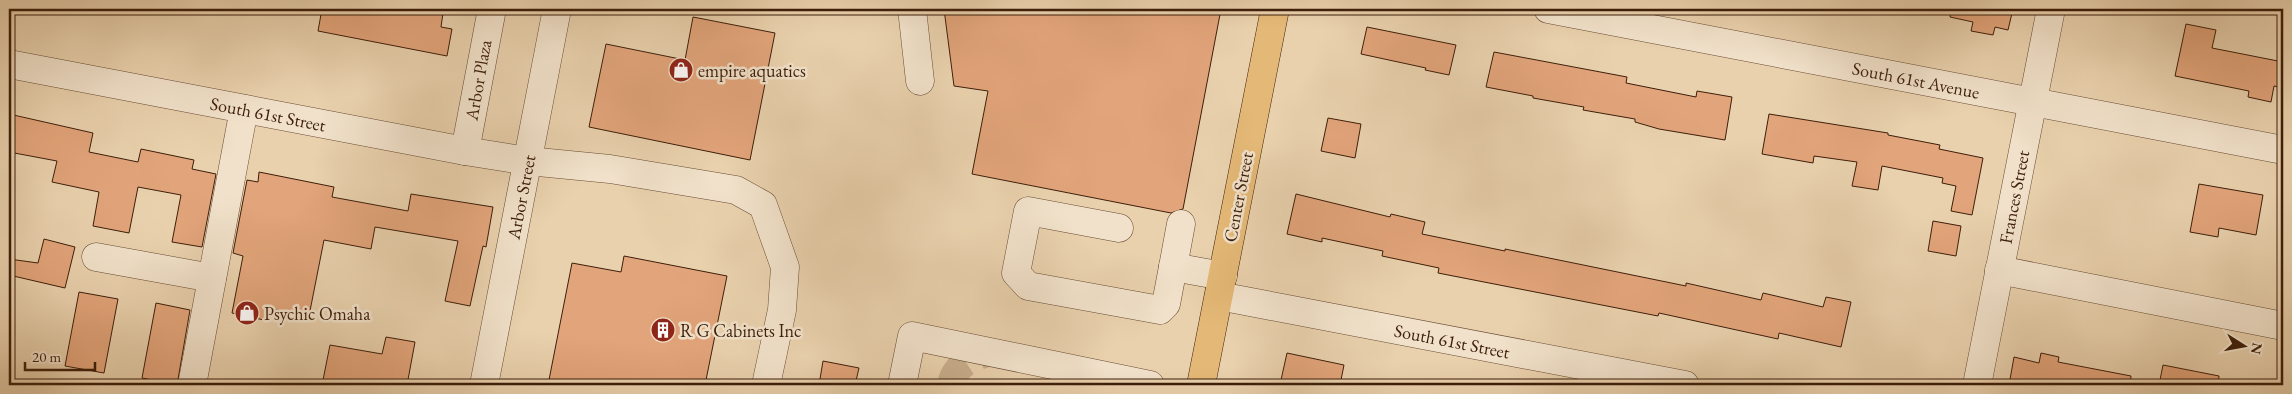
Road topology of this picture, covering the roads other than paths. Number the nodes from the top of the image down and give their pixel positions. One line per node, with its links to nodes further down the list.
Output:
1 (492, 9): 12 (street, Arbor Plaza)
2 (557, 9): 13 (street, Arbor Street)
3 (912, 9): 8 (street)
4 (1275, 9): 20 (main road, Center Street)
5 (1548, 9): 9 (street, South 61st Avenue)
6 (2051, 9): 9 (street, Frances Street)
7 (9, 64): 10 (street, South 61st Street)
8 (920, 82)
9 (2033, 102): 11 (street, South 61st Avenue); 18 (street, Frances Street)
10 (244, 109): 12 (street, South 61st Street); 19 (street)
11 (2283, 150)
12 (465, 151): 13 (street, South 61st Street)
13 (528, 161): 24 (street, Arbor Street); 25 (street, South 61st Street)
14 (1181, 224): 17 (street)
15 (1119, 228): 17 (street)
16 (96, 257): 19 (street)
17 (1173, 267): 20 (street, South 61st Street)
18 (1999, 270): 21 (street); 30 (street, Frances Street)
19 (212, 278): 23 (street)
20 (1221, 286): 28 (main road, Center Street); 29 (street, South 61st Street)
21 (2283, 326)
22 (1051, 375): 26 (street); 27 (street)
23 (192, 385)
24 (484, 385)
25 (766, 385)
26 (902, 385)
27 (1146, 385)
28 (1200, 385)
29 (1685, 385)
30 (1976, 385)

